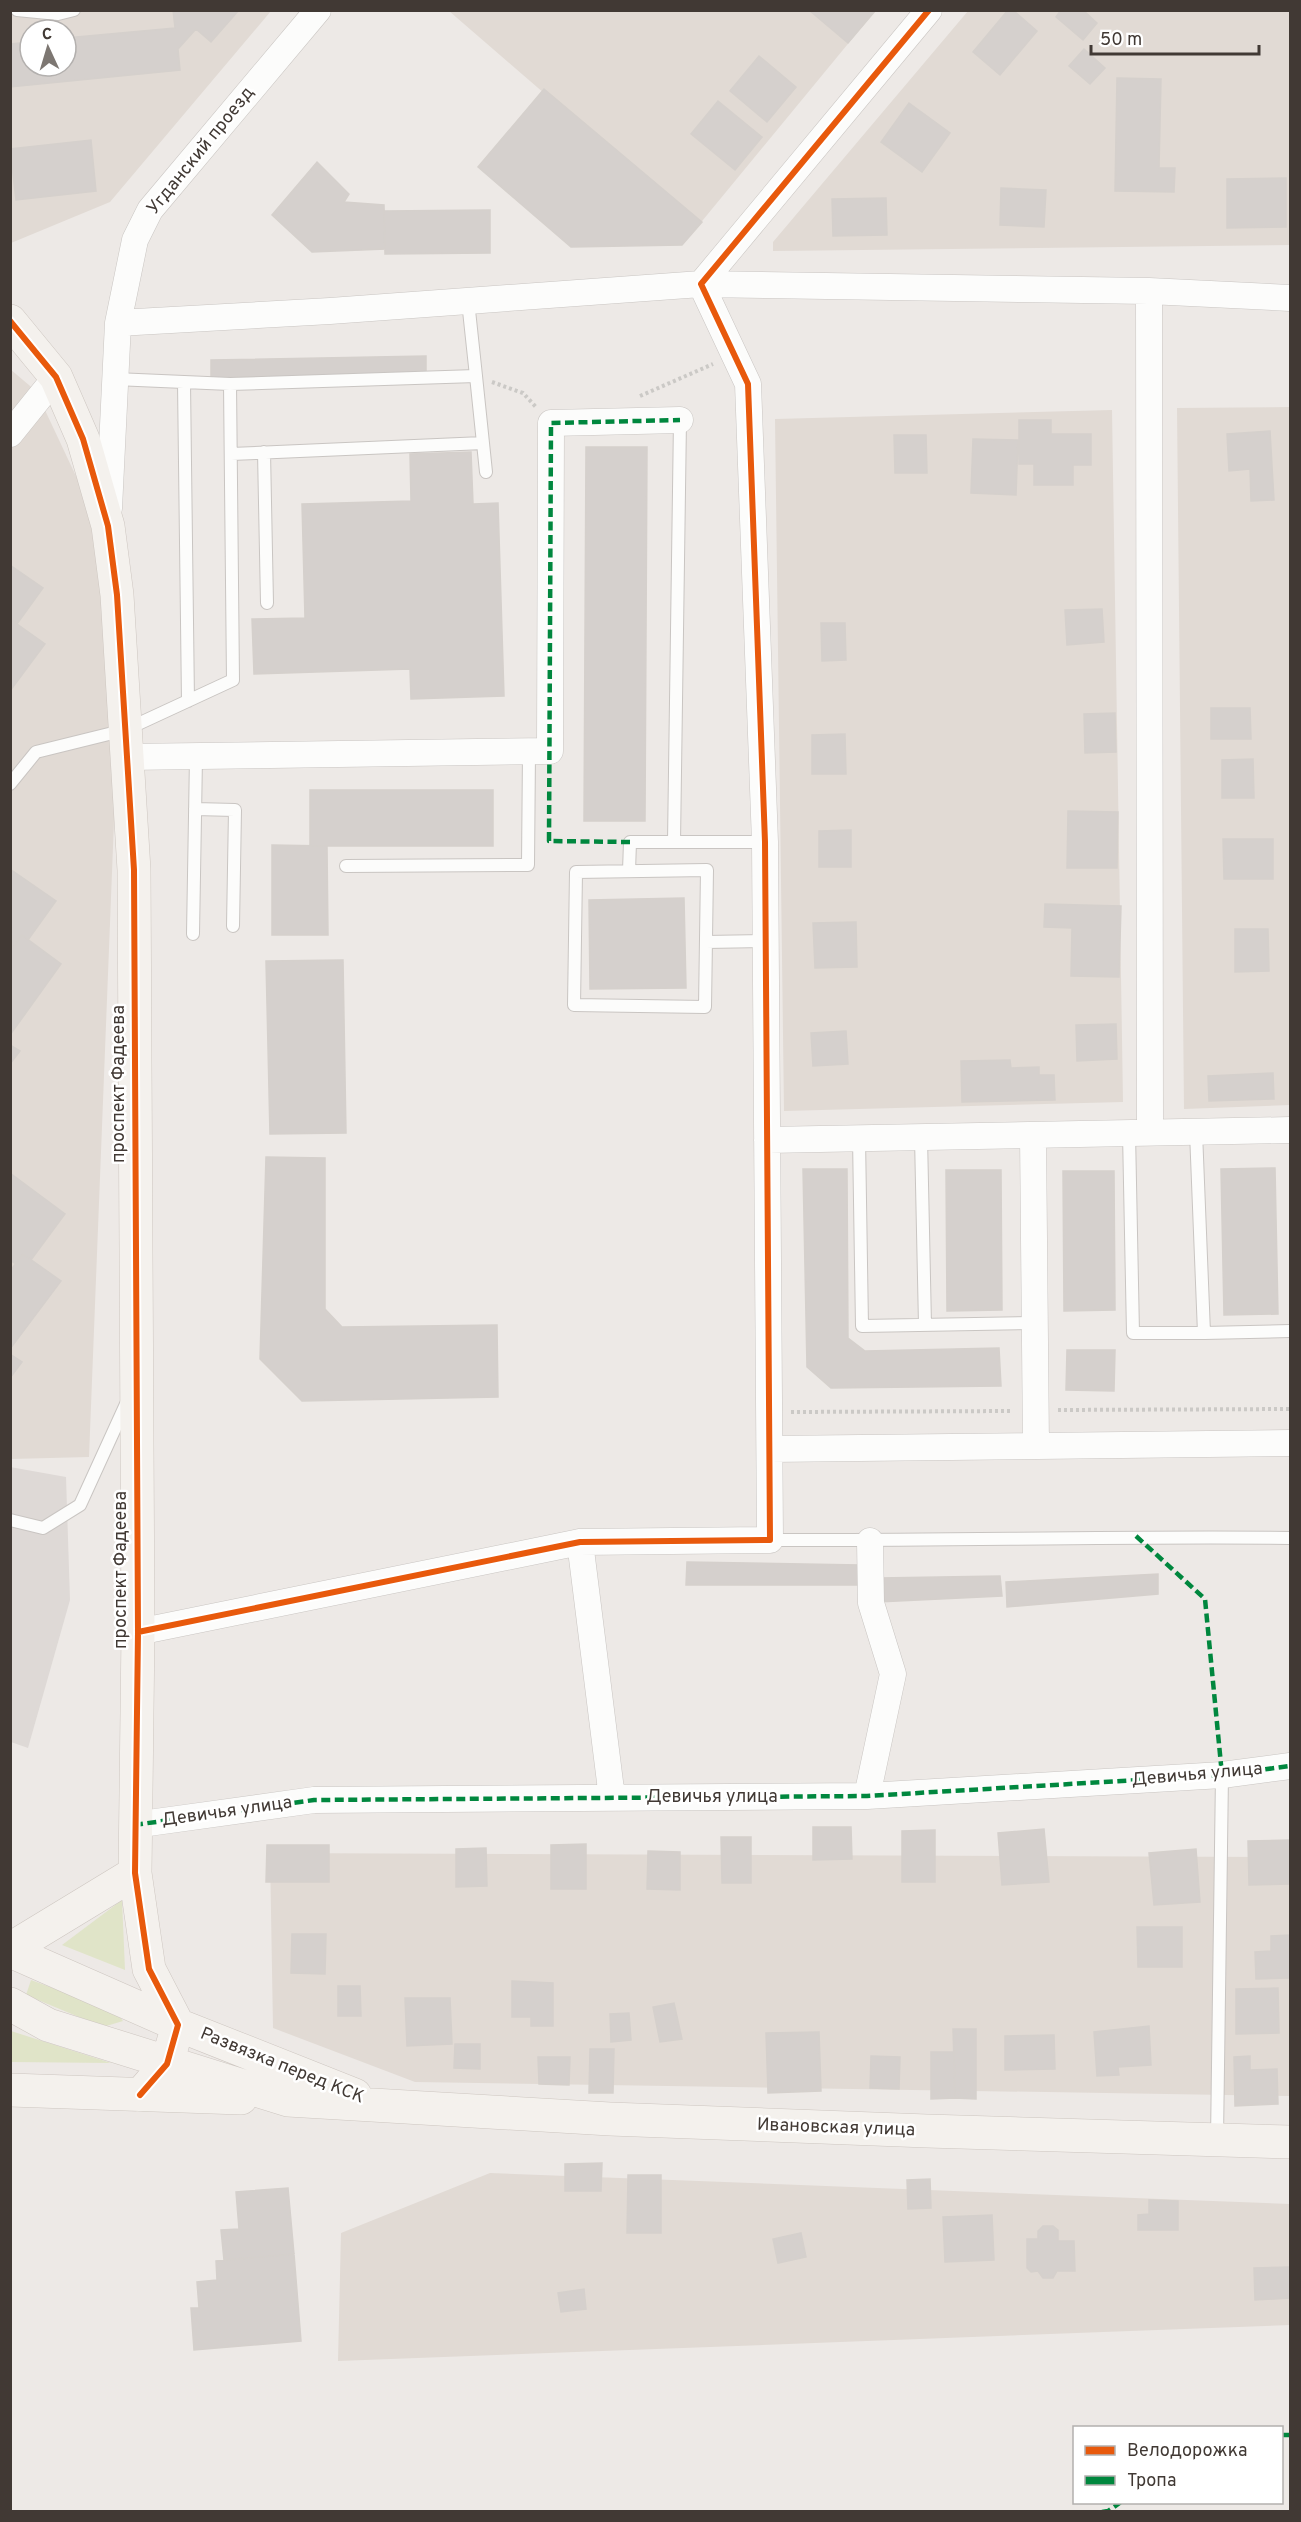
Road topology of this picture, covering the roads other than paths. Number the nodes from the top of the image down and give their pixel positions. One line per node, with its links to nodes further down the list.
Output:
1 (17, 10): 2 (lane)
2 (74, 10)
3 (318, 10): 10 (street, Угданский проезд)
4 (929, 10): 5 (street)
5 (701, 284): 6 (street); 8 (street); 33 (street)
6 (1149, 291): 7 (street); 42 (street)
7 (1290, 298)
8 (468, 301): 10 (street); 11 (lane)
9 (10, 321): 12 (street, проспект Фадеева)
10 (118, 323): 13 (street, Угданский проезд)
11 (476, 376): 15 (lane); 20 (lane)
12 (56, 377): 17 (street, проспект Фадеева); 19 (street)
13 (115, 379): 14 (lane); 16 (street, Угданский проезд)
14 (184, 383): 15 (lane); 26 (lane)
15 (230, 384): 22 (lane)
16 (114, 412): 17 (street); 24 (street, Угданский проезд)
17 (72, 414): 24 (street, проспект Фадеева)
18 (680, 420): 28 (street); 32 (lane)
19 (10, 434)
20 (483, 443): 21 (lane); 23 (lane)
21 (264, 452): 22 (lane); 25 (lane)
22 (231, 454): 26 (lane)
23 (486, 472)
24 (108, 526): 27 (street, проспект Фадеева)
25 (267, 603)
26 (188, 701): 27 (lane)
27 (126, 744): 29 (street); 30 (lane); 51 (street, проспект Фадеева)
28 (529, 752): 29 (street); 34 (lane)
29 (196, 757): 31 (lane)
30 (10, 784)
31 (195, 809): 36 (lane); 37 (lane)
32 (674, 842): 33 (lane); 35 (lane)
33 (765, 842): 38 (street)
34 (346, 866)
35 (629, 871): 39 (lane); 39 (lane)
36 (232, 926)
37 (193, 934)
38 (766, 941): 39 (lane); 46 (street)
39 (706, 942)
40 (1290, 1130): 41 (street)
41 (1196, 1131): 42 (street); 50 (lane)
42 (1139, 1133): 43 (street); 50 (lane)
43 (1033, 1135): 44 (street); 47 (street)
44 (921, 1137): 45 (street); 48 (lane)
45 (859, 1138): 46 (street); 48 (lane)
46 (767, 1140): 54 (street)
47 (1034, 1323): 48 (lane); 53 (street)
48 (925, 1325)
49 (1290, 1331): 50 (lane)
50 (1204, 1333)
51 (135, 1384): 55 (lane); 60 (street, проспект Фадеева)
52 (1290, 1443): 53 (street)
53 (1036, 1446): 54 (street)
54 (770, 1449): 57 (street)
55 (10, 1520)
56 (1290, 1538): 58 (lane)
57 (770, 1540): 58 (lane); 59 (street)
58 (870, 1541): 63 (street)
59 (580, 1542): 60 (street); 64 (street)
60 (138, 1632): 65 (street, проспект Фадеева)
61 (1290, 1766): 62 (street, Девичья улица)
62 (1222, 1775): 63 (street, Девичья улица); 75 (lane)
63 (867, 1796): 64 (street, Девичья улица)
64 (612, 1798): 65 (street, Девичья улица)
65 (134, 1825): 66 (street, проспект Фадеева)
66 (135, 1873): 67 (street, Развязка перед КСК); 69 (street, Развязка перед КСК)
67 (10, 1950): 69 (street, Развязка перед КСК)
68 (10, 2004): 70 (street, Развязка перед КСК)
69 (178, 2025): 70 (street, Развязка перед КСК); 74 (street, Развязка перед КСК)
70 (167, 2064): 72 (street, Развязка перед КСК); 73 (street, Развязка перед КСК)
71 (10, 2090): 72 (street)
72 (140, 2095): 73 (street)
73 (288, 2100): 74 (street, Развязка перед КСК)
74 (382, 2105): 75 (street, Ивановская улица)
75 (1217, 2140): 76 (street, Ивановская улица)
76 (1290, 2142)

